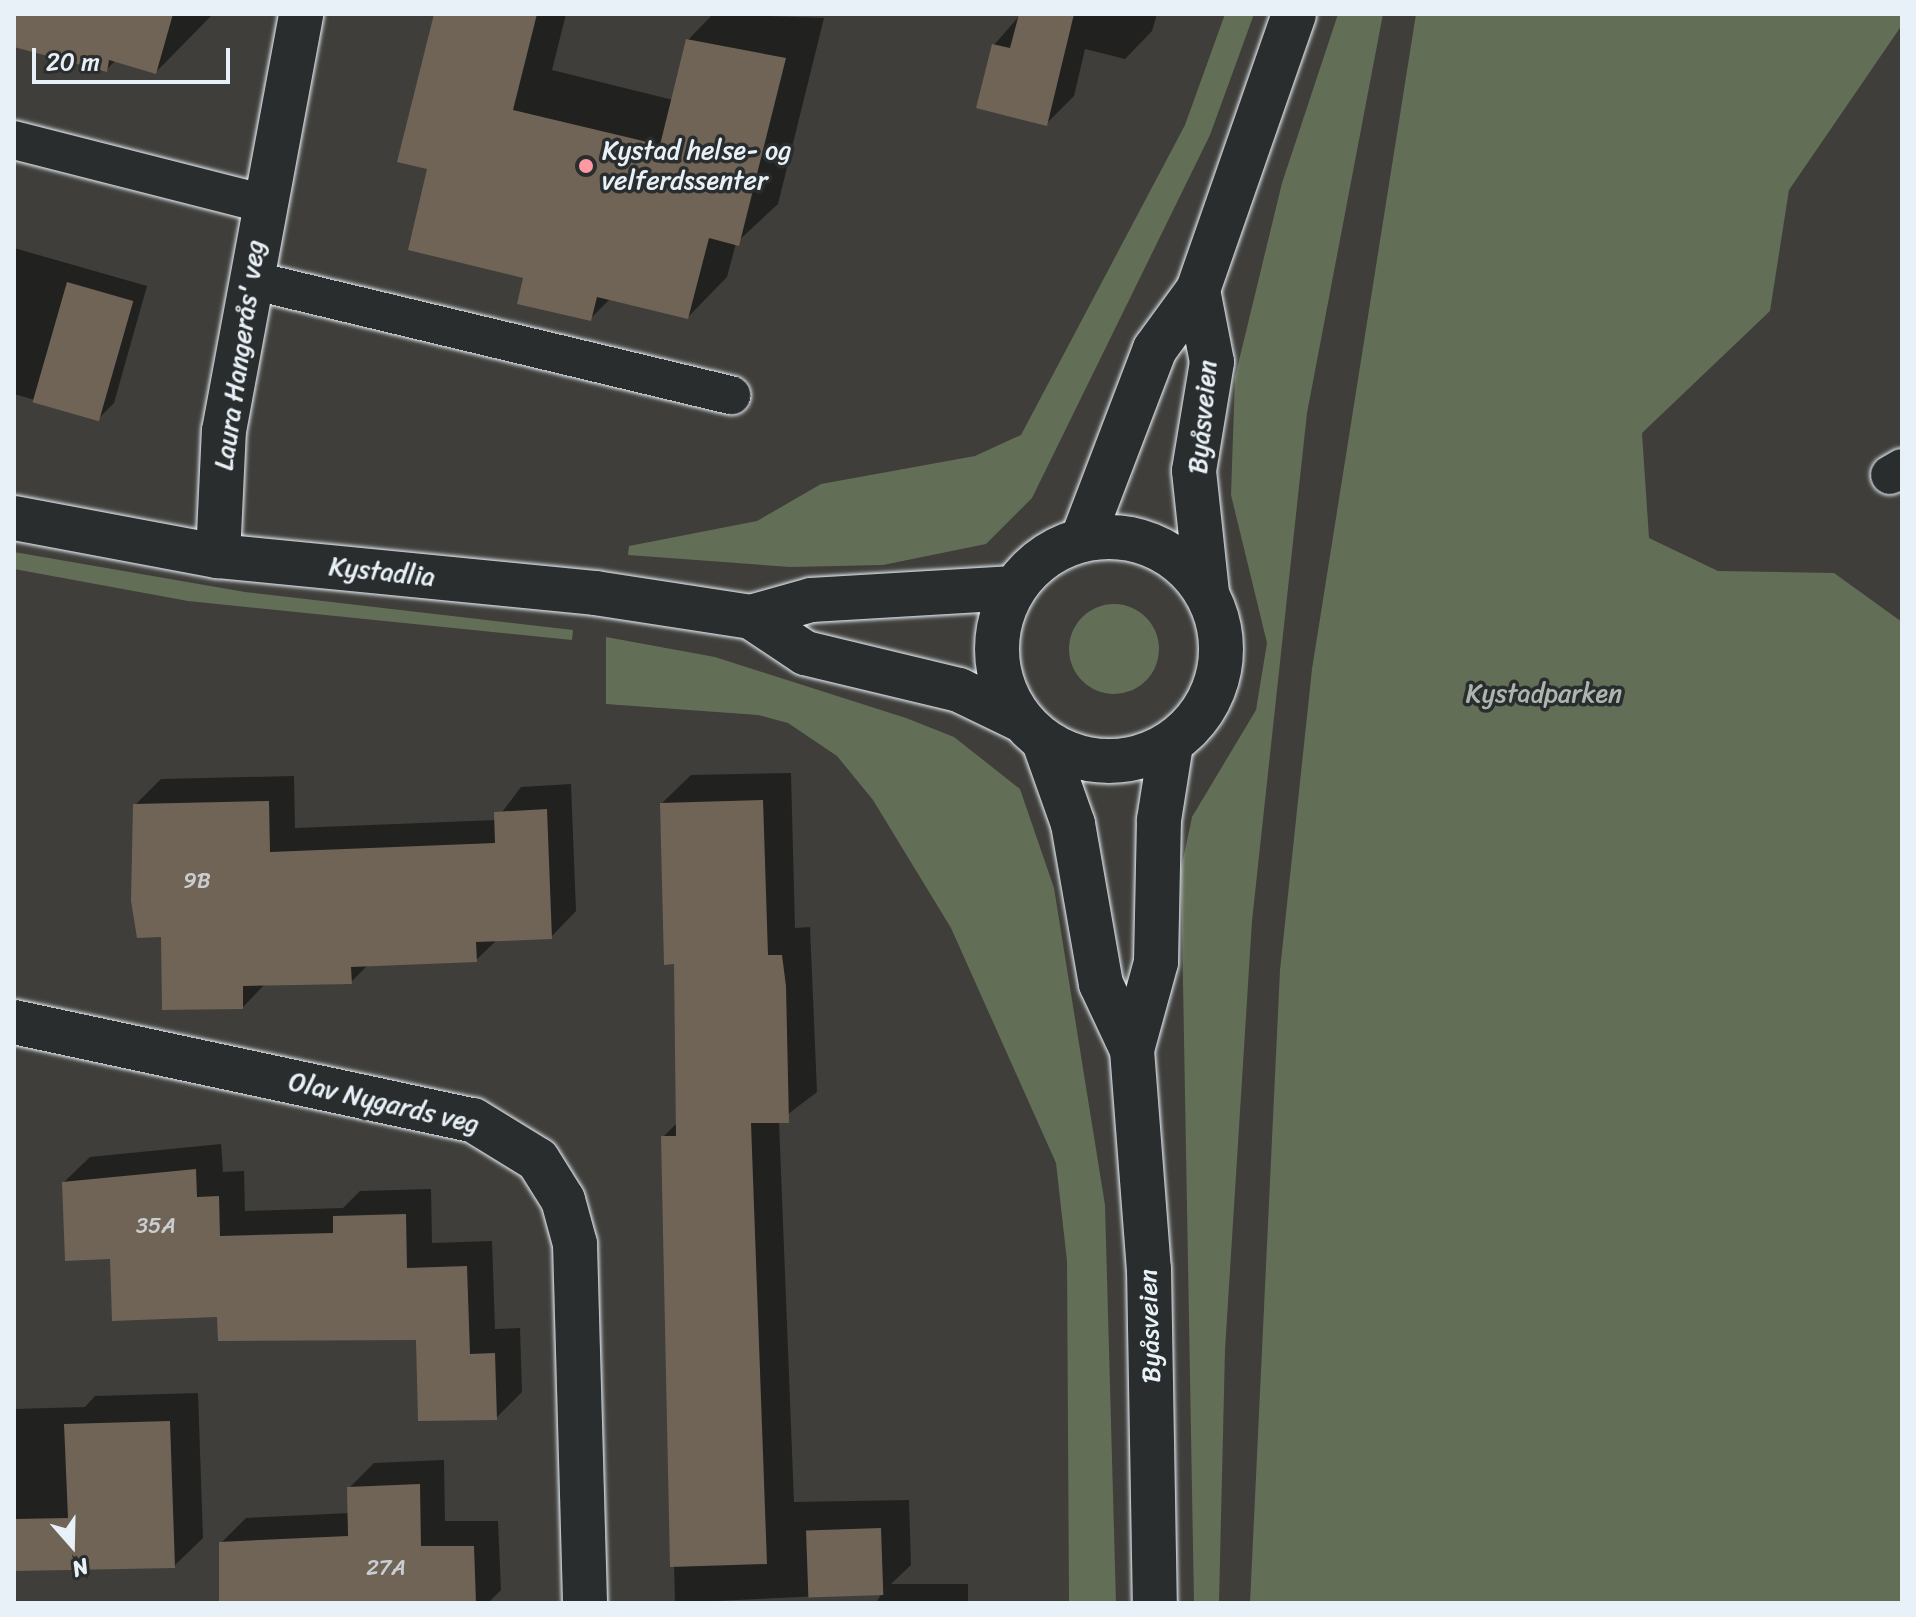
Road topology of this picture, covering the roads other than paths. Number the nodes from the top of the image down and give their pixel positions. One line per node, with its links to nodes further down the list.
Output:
1 (301, 14): 4 (street, Laura Hangerås' veg)
2 (1294, 14): 6 (street, Byåsveien)
3 (14, 140): 4 (lane, Laura Hangerås' veg)
4 (261, 203): 5 (street, Laura Hangerås' veg)
5 (251, 280): 7 (lane); 10 (street, Laura Hangerås' veg)
6 (1198, 290): 9 (street, Byåsveien); 12 (street, Byåsveien)
7 (731, 395)
8 (14, 518): 10 (street, Kystadlia)
9 (1082, 540): 11 (street); 12 (street)
10 (218, 556): 13 (street, Kystadlia)
11 (1014, 588): 13 (street, Kystadlia); 14 (street)
12 (1207, 592): 15 (street)
13 (751, 617): 14 (street, Kystadlia)
14 (1033, 731): 15 (street); 17 (street, Byåsveien)
15 (1171, 744): 17 (street, Byåsveien)
16 (14, 1022): 18 (street, Olav Nygards veg)
17 (1132, 1050): 19 (street, Byåsveien)
18 (585, 1603)
19 (1155, 1603)

